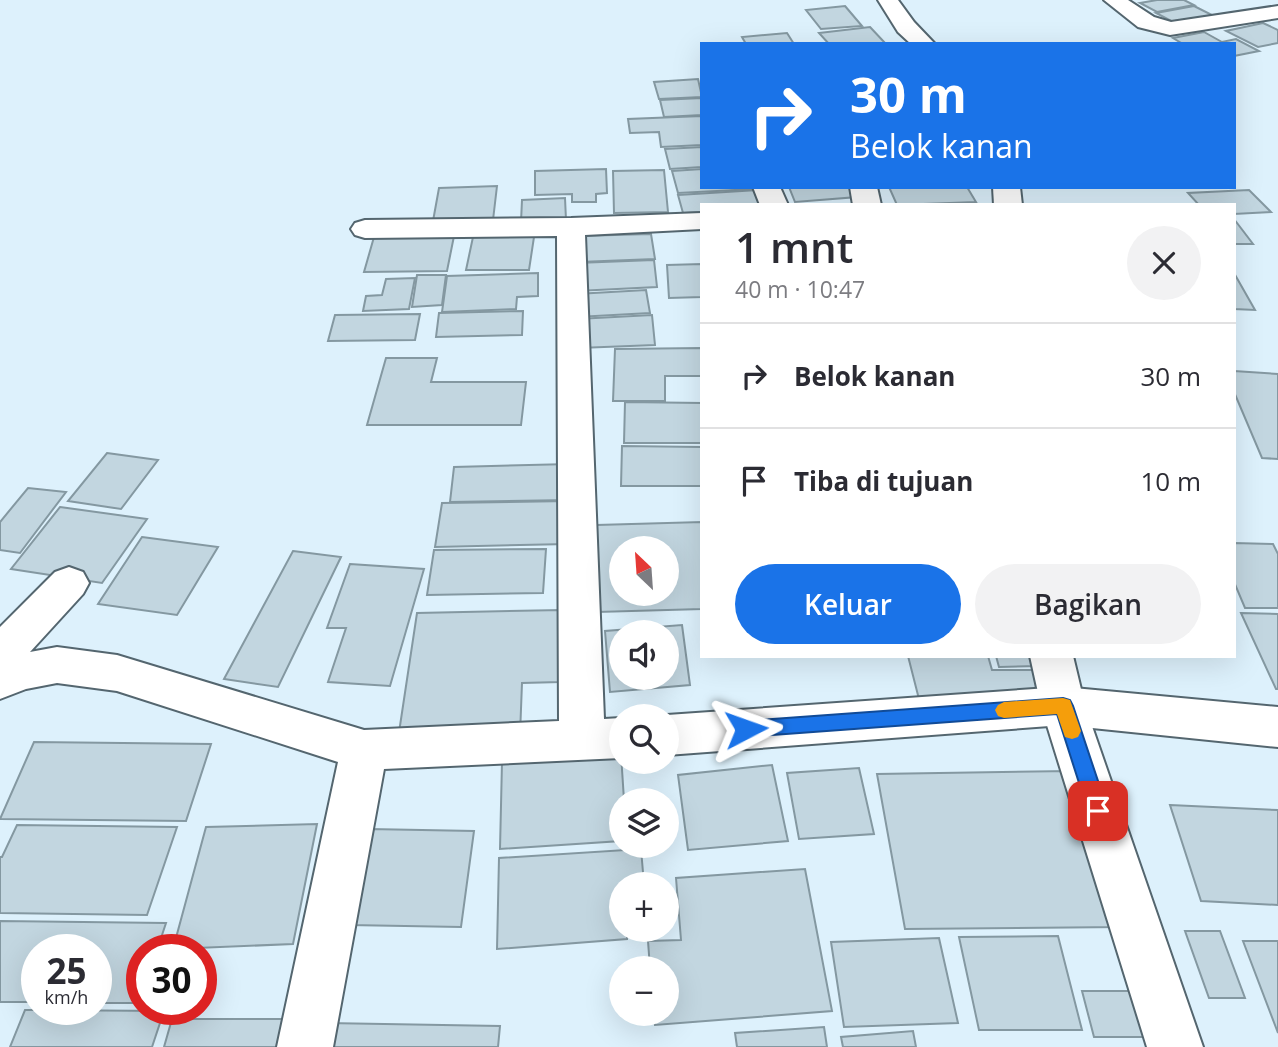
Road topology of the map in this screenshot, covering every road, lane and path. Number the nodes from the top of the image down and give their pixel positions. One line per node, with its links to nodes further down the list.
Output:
1 (888, 0): 4 (street)
2 (1114, 0): 3 (street)
3 (1278, 12)
4 (922, 42)
5 (700, 221): 6 (street)
6 (571, 227): 7 (street); 15 (street)
7 (365, 229)
8 (69, 583): 10 (street)
9 (1051, 658): 12 (street)
10 (0, 664)
11 (0, 681): 16 (street)
12 (1063, 706): 13 (street); 14 (street); 18 (street)
13 (1278, 727)
14 (679, 734)
15 (602, 740): 16 (street)
16 (364, 750): 17 (street)
17 (305, 1047)
18 (1175, 1047)

